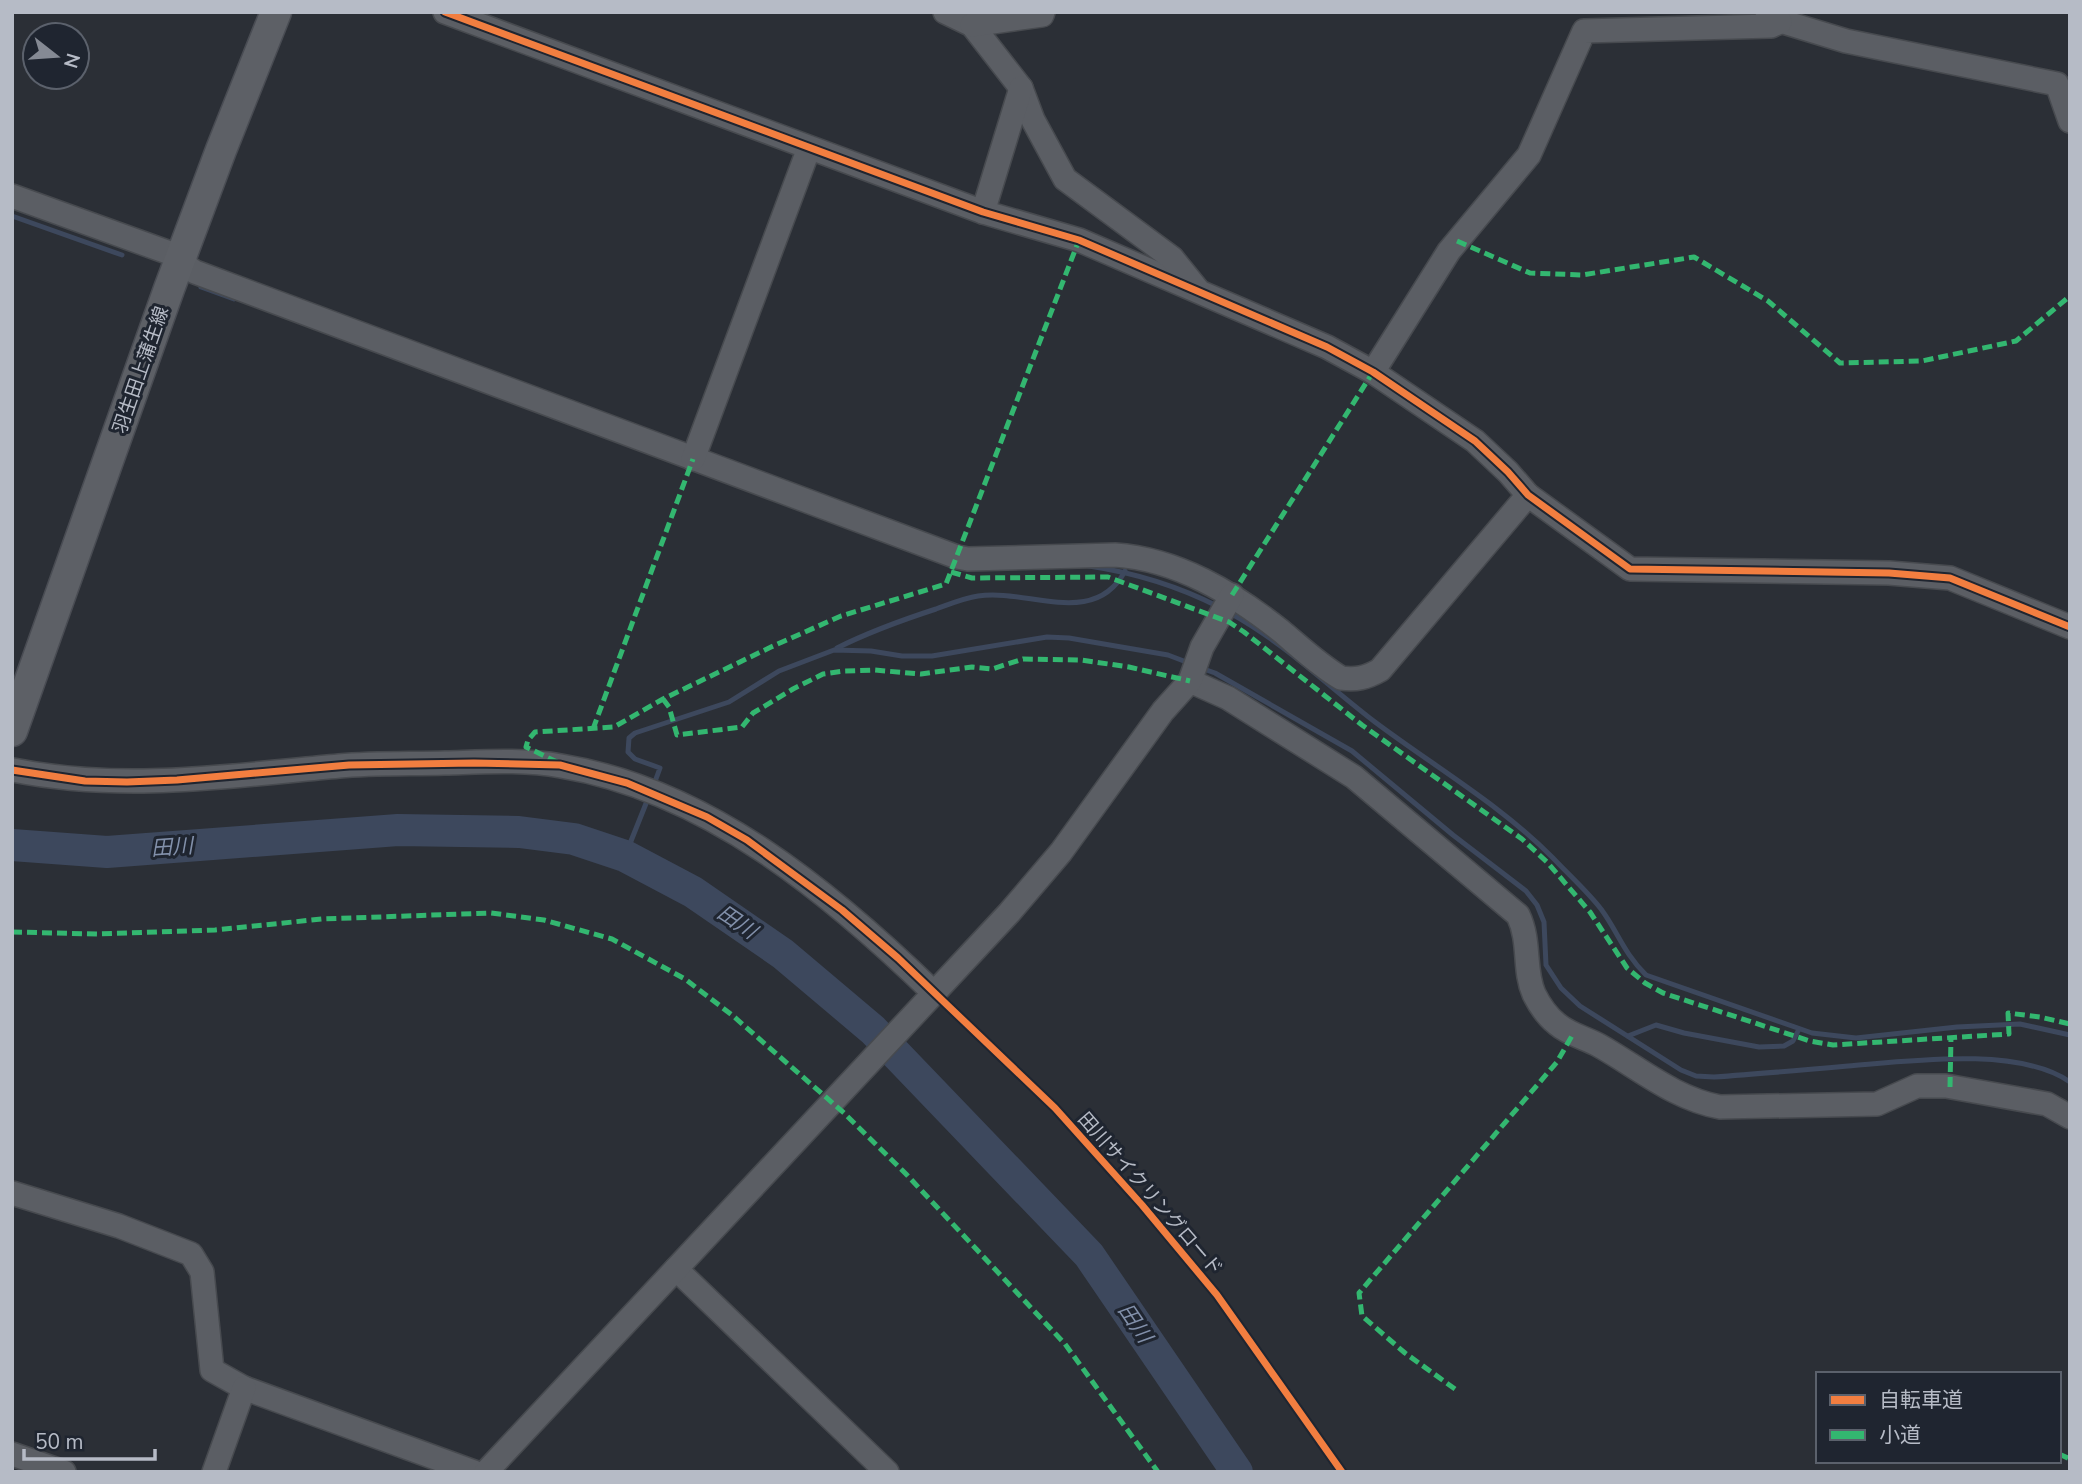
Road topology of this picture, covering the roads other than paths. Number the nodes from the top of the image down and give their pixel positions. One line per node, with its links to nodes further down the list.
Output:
1 (276, 12): 14 (main road, 羽生田上蒲生線)
2 (445, 12): 11 (street)
3 (945, 12): 8 (street)
4 (1044, 12): 8 (street)
5 (1754, 12): 7 (street)
6 (1807, 21): 7 (street); 10 (street)
7 (1780, 22): 16 (street)
8 (972, 25): 9 (street)
9 (1021, 88): 13 (street); 15 (street)
10 (2070, 121)
11 (809, 148): 13 (street); 17 (street)
12 (12, 196): 14 (street)
13 (983, 212): 15 (street)
14 (181, 257): 17 (street); 22 (main road, 羽生田上蒲生線)
15 (1199, 292): 16 (street)
16 (1373, 372): 18 (street)
17 (693, 459): 19 (street)
18 (1528, 495): 19 (street); 20 (street)
19 (1227, 605): 21 (street)
20 (2070, 627)
21 (1190, 681): 24 (street); 25 (street)
22 (12, 731)
23 (13, 770): 24 (street)
24 (931, 996): 27 (street)
25 (2070, 1117)
26 (12, 1192): 28 (street)
27 (676, 1269): 33 (street); 34 (street)
28 (244, 1388): 31 (street); 32 (street)
29 (12, 1454): 30 (street)
30 (64, 1472)
31 (214, 1472)
32 (474, 1472)
33 (486, 1472)
34 (887, 1472)

